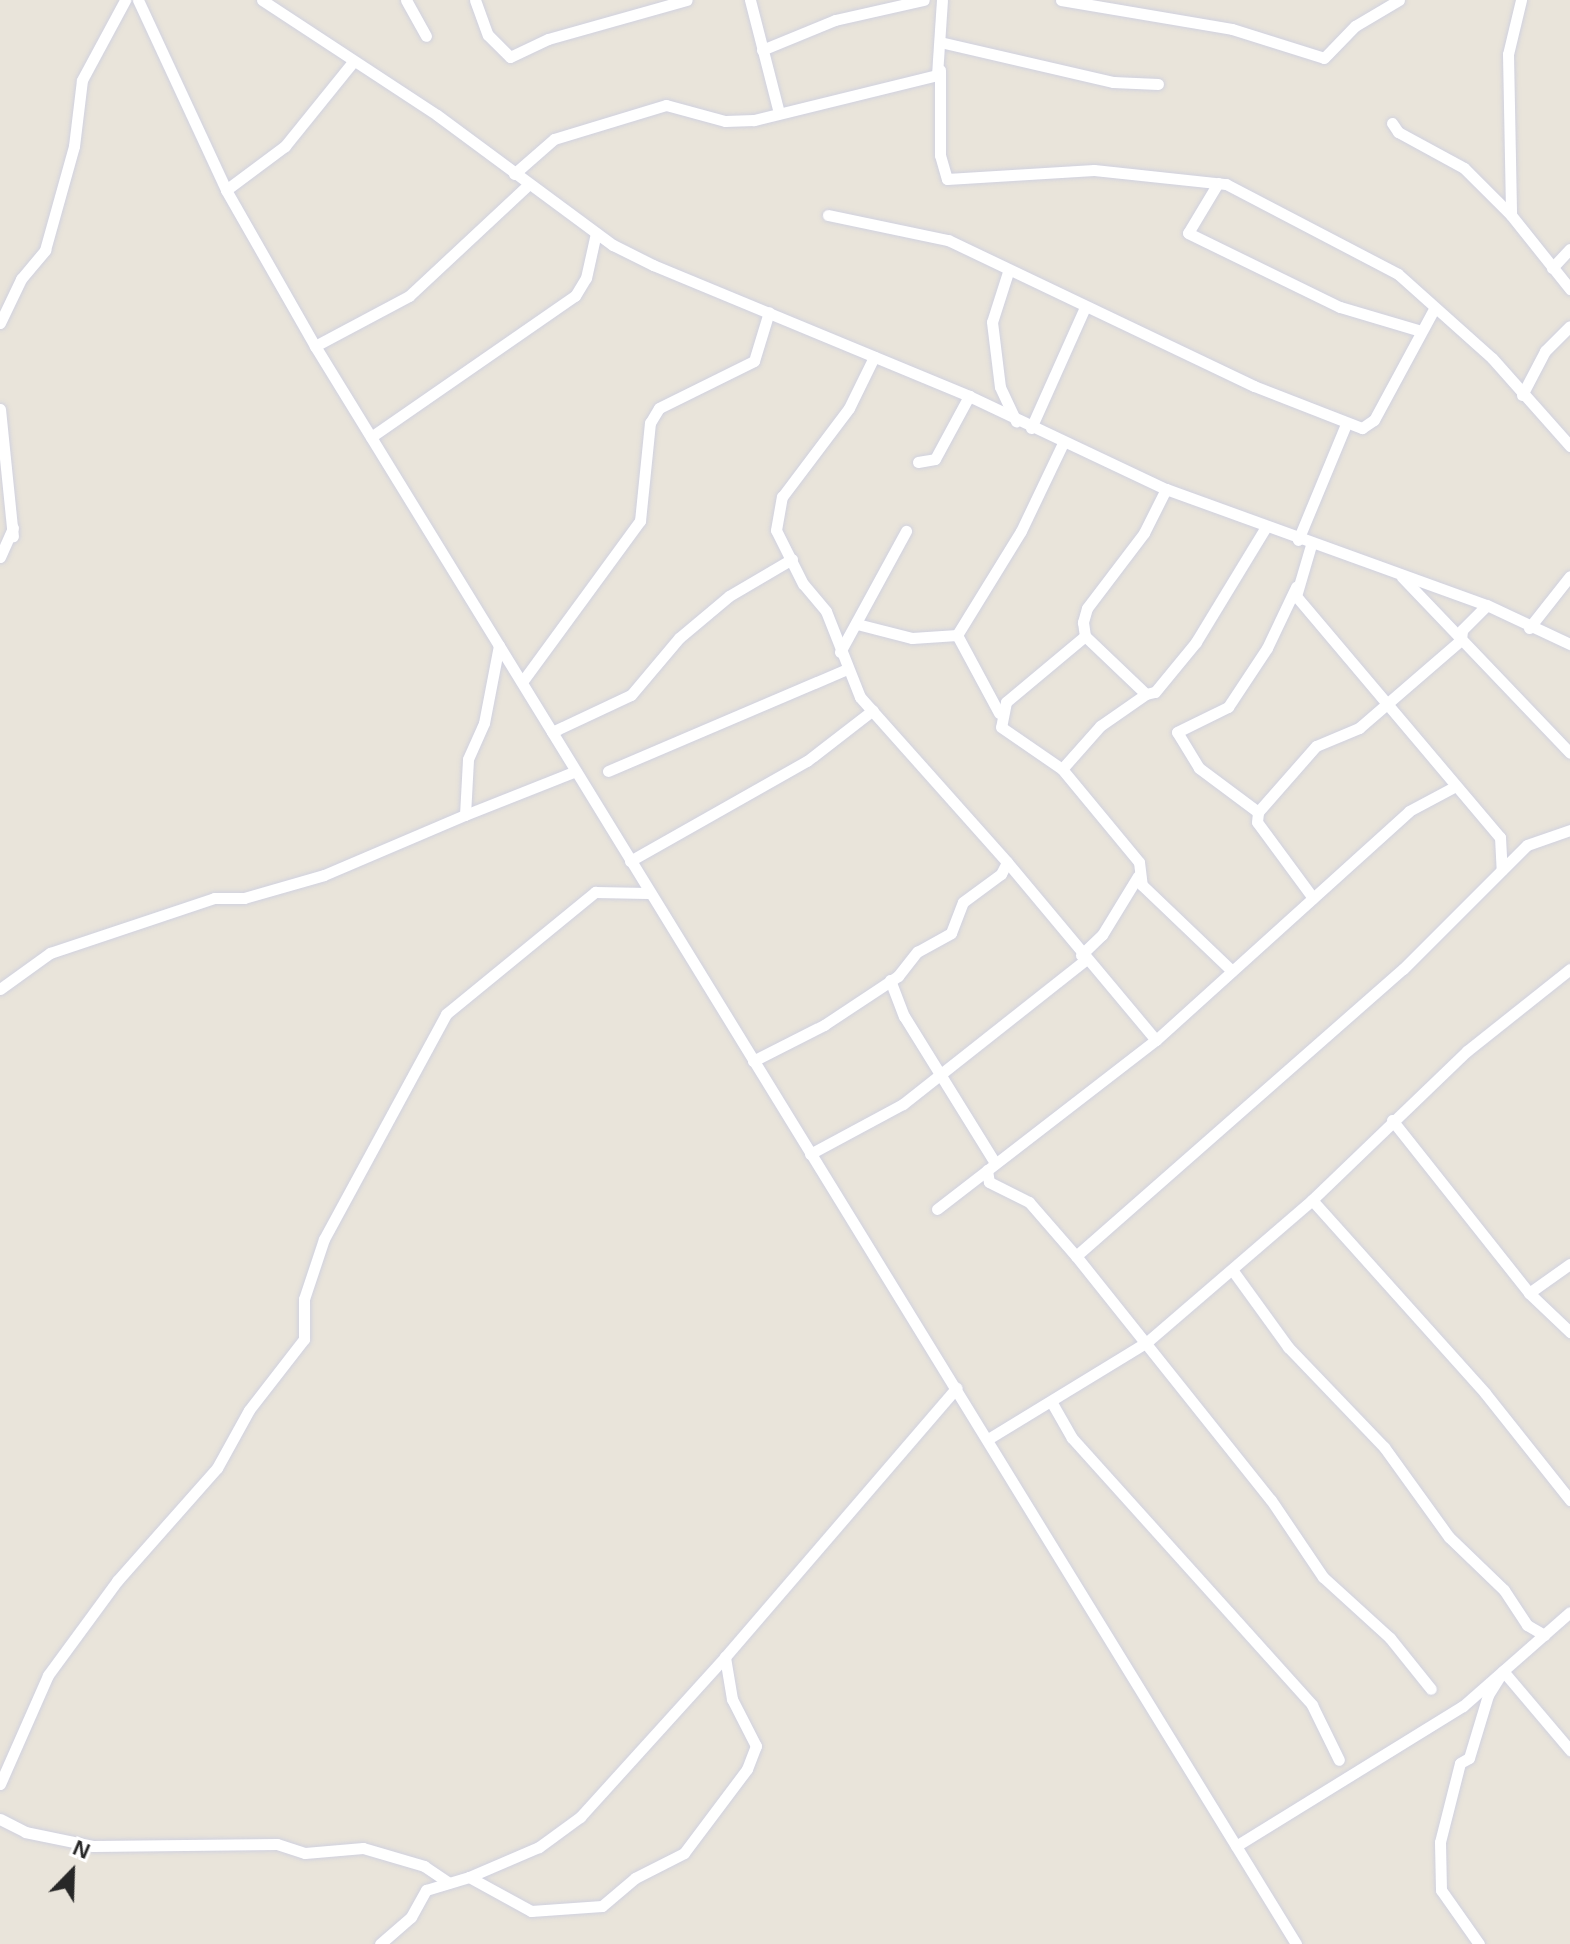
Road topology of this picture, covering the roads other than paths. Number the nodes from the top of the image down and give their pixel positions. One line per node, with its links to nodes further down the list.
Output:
1 (125, 0): 35 (street)
2 (138, 0): 24 (street)
3 (262, 0): 16 (street)
4 (406, 0): 13 (street)
5 (475, 0): 6 (street)
6 (687, 0)
7 (750, 0): 15 (street)
8 (924, 0): 15 (street)
9 (942, 0): 14 (street)
10 (1061, 0): 11 (street)
11 (1399, 0)
12 (1521, 0): 26 (street)
13 (426, 36)
14 (940, 42): 17 (street); 18 (street)
15 (762, 50): 19 (street)
16 (352, 63): 21 (street); 24 (street)
17 (940, 70): 19 (street); 22 (street)
18 (1158, 84)
19 (779, 113): 21 (street)
20 (1392, 123): 26 (street)
21 (514, 174): 23 (street)
22 (1218, 183): 33 (street); 37 (street)
23 (528, 185): 27 (street); 38 (street)
24 (226, 190): 38 (street)
25 (828, 215): 30 (street)
26 (1511, 215): 29 (street)
27 (596, 233): 34 (street); 46 (street)
28 (1570, 249): 29 (street)
29 (1552, 268): 31 (street)
30 (1008, 272): 32 (street); 43 (street)
31 (1570, 289)
32 (1085, 307): 44 (street); 45 (street)
33 (1434, 309): 37 (street); 40 (street)
34 (769, 312): 39 (street); 71 (street)
35 (0, 323)
36 (1570, 326): 40 (street)
37 (1421, 331): 44 (street)
38 (315, 346): 46 (street)
39 (874, 357): 41 (street); 57 (street)
40 (1522, 395): 48 (street)
41 (969, 396): 43 (street); 49 (street)
42 (0, 409): 51 (street)
43 (1017, 422): 45 (street)
44 (1346, 424): 54 (street)
45 (1031, 428): 47 (street)
46 (371, 437): 68 (street)
47 (1063, 443): 50 (street); 64 (street)
48 (1570, 446)
49 (918, 462)
50 (1166, 489): 52 (street); 65 (street)
51 (6, 510): 56 (street)
52 (1266, 527): 54 (street); 72 (street)
53 (906, 531): 62 (street)
54 (1298, 540): 55 (street)
55 (1311, 545): 58 (street); 60 (street)
56 (0, 557)
57 (792, 559): 69 (street); 76 (street)
58 (1399, 573): 61 (street); 66 (street)
59 (1570, 576): 63 (street)
60 (1296, 587): 73 (street); 82 (street)
61 (1487, 605): 63 (street); 66 (street)
62 (857, 624): 64 (street); 69 (street)
63 (1529, 628): 67 (street)
64 (957, 635): 75 (street)
65 (1085, 636): 72 (street); 75 (street)
66 (1461, 640): 73 (street); 77 (street)
67 (1570, 644)
68 (499, 645): 71 (street); 83 (street)
69 (840, 652): 70 (street)
70 (845, 670): 74 (street); 80 (street)
71 (522, 682): 76 (street)
72 (1146, 694): 78 (street)
73 (1386, 701): 81 (street); 82 (street)
74 (873, 710): 87 (street); 88 (street)
75 (999, 713): 78 (street)
76 (552, 732): 79 (street)
77 (1570, 753)
78 (1062, 769): 90 (street)
79 (576, 771): 83 (street); 87 (street)
80 (608, 771)
81 (1454, 787): 85 (street); 92 (street)
82 (1258, 812): 92 (street)
83 (465, 815): 97 (street)
84 (1570, 830): 86 (street)
85 (1500, 837): 86 (street); 89 (street)
86 (1527, 845): 89 (street)
87 (630, 861): 91 (street)
88 (1007, 862): 93 (street); 96 (street)
89 (1502, 871): 106 (street)
90 (1139, 875): 93 (street); 94 (street)
91 (648, 893): 99 (street); 123 (street)
92 (1313, 898): 94 (street)
93 (1083, 958): 98 (street); 100 (street)
94 (1230, 969): 98 (street)
95 (1570, 969): 101 (street)
96 (890, 980): 99 (street); 100 (street)
97 (0, 989)
98 (1156, 1040): 103 (street)
99 (753, 1061): 102 (street)
100 (943, 1074): 102 (street); 103 (street)
101 (1392, 1120): 104 (street); 109 (street)
102 (810, 1154): 112 (street)
103 (991, 1167): 105 (street); 106 (street)
104 (1312, 1200): 108 (street); 115 (street)
105 (937, 1209)
106 (1076, 1256): 111 (street)
107 (1570, 1264): 109 (street)
108 (1233, 1271): 111 (street); 117 (street)
109 (1529, 1293): 110 (street)
110 (1570, 1332)
111 (1147, 1342): 113 (street); 120 (street)
112 (956, 1388): 114 (street); 118 (street)
113 (1052, 1403): 114 (street); 122 (street)
114 (988, 1439): 125 (street)
115 (1570, 1500)
116 (1570, 1612): 117 (street)
117 (1544, 1635): 119 (street)
118 (725, 1657): 126 (street); 126 (street)
119 (1503, 1671): 121 (street); 125 (street); 130 (street)
120 (1431, 1689)
121 (1570, 1750)
122 (1339, 1760)
123 (0, 1784)
124 (0, 1819): 127 (street)
125 (1236, 1846): 129 (street)
126 (469, 1877): 127 (street)
127 (449, 1883): 128 (street)
128 (380, 1944)
129 (1296, 1944)
130 (1479, 1944)

